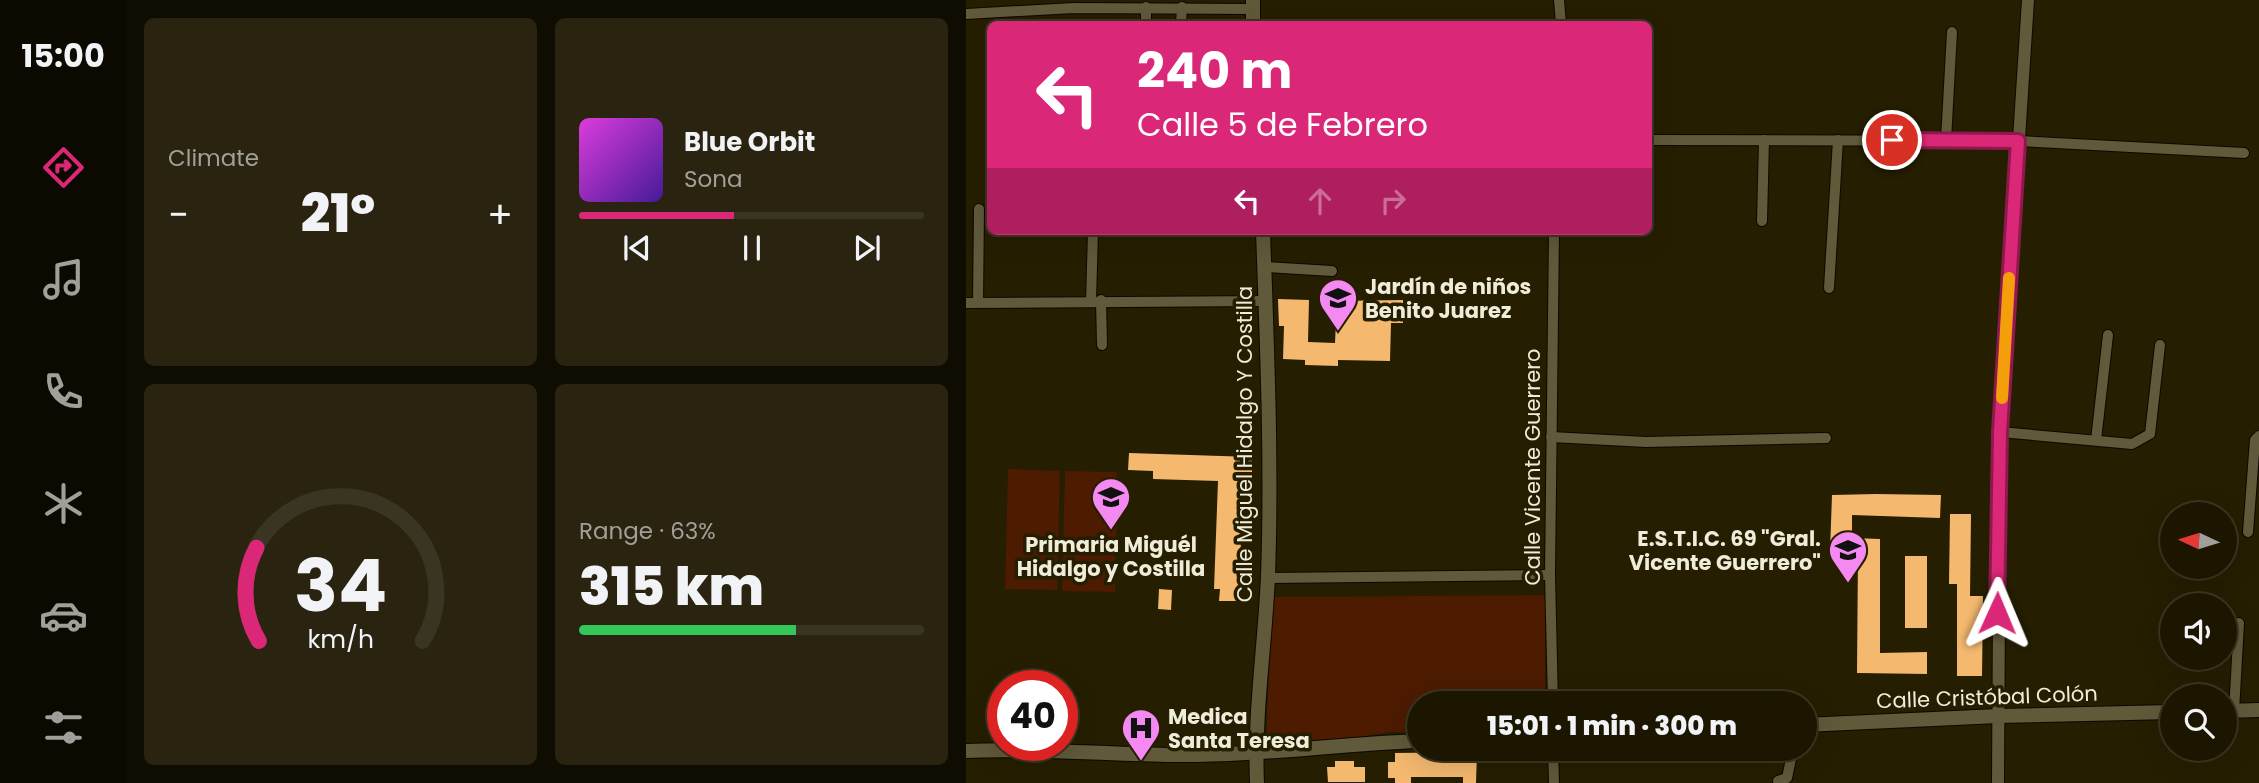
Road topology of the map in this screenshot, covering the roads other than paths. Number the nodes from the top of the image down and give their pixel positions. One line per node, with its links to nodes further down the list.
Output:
1 (975, 0): 7 (street)
2 (1559, 0): 10 (street)
3 (2028, 0): 16 (street)
4 (1253, 5): 6 (street)
5 (1146, 7): 6 (street); 7 (street); 8 (street)
6 (1181, 7): 9 (street)
7 (970, 14)
8 (1146, 21)
9 (1181, 21)
10 (1561, 21)
11 (1952, 32): 15 (street)
12 (1652, 140): 13 (street)
13 (1764, 140): 14 (street); 19 (street)
14 (1838, 140): 15 (street); 25 (street)
15 (1946, 140): 16 (street)
16 (2018, 141): 17 (street); 32 (street)
17 (2244, 153)
18 (979, 209): 28 (street)
19 (1762, 221)
20 (1093, 235): 26 (street)
21 (1264, 235): 23 (main road, Calle Miguel Hidalgo Y Costilla)
22 (1554, 235): 34 (street, Calle Vicente Guerrero)
23 (1265, 267): 24 (street); 27 (main road, Calle Miguel Hidalgo Y Costilla)
24 (1332, 271)
25 (1829, 288)
26 (1096, 301): 27 (street); 28 (street); 30 (street)
27 (1265, 301): 39 (main road, Calle Miguel Hidalgo Y Costilla)
28 (972, 303)
29 (2108, 335): 36 (street)
30 (1102, 345)
31 (2161, 345): 36 (street)
32 (2000, 432): 36 (street); 46 (street)
33 (2259, 436): 37 (street)
34 (1551, 437): 35 (street); 38 (street, Calle Vicente Guerrero)
35 (1826, 438)
36 (2096, 440)
37 (2248, 532)
38 (1550, 575): 39 (street); 42 (street, Calle Vicente Guerrero)
39 (1268, 578): 50 (main road, Calle Miguel Hidalgo Y Costilla)
40 (2239, 623): 41 (street)
41 (2232, 684)
42 (1553, 691)
43 (2259, 710): 44 (main road)
44 (2237, 711)
45 (2160, 712): 46 (main road, Calle Cristóbal Colón)
46 (1998, 716): 47 (main road, Calle Cristóbal Colón); 56 (street)
47 (1817, 724)
48 (1407, 742): 50 (main road)
49 (966, 751): 50 (main road)
50 (1256, 754): 54 (main road, Calle Miguel Hidalgo Y Costilla)
51 (1553, 761): 55 (street)
52 (1791, 761): 53 (street)
53 (1778, 781)
54 (1257, 783)
55 (1554, 783)
56 (1998, 783)

